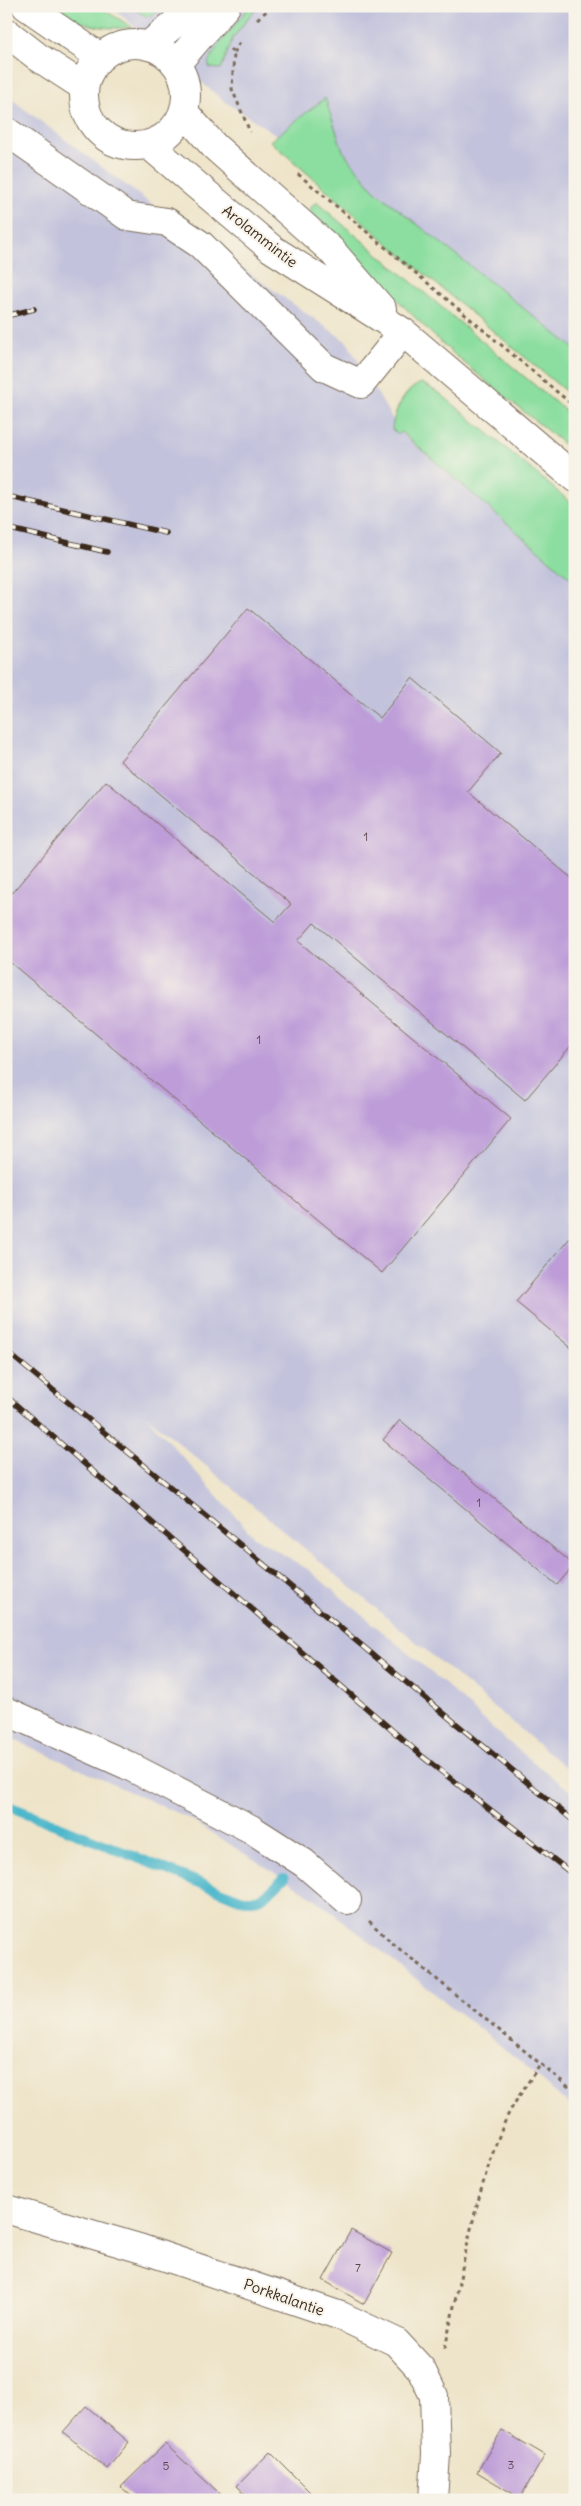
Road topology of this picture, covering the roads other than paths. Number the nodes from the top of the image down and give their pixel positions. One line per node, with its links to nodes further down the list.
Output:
1 (26, 6): 6 (street)
2 (226, 6): 3 (street)
3 (201, 17): 5 (street); 7 (street)
4 (6, 32): 8 (street)
5 (148, 46): 6 (street); 7 (street)
6 (100, 57): 8 (street)
7 (176, 64): 9 (street)
8 (84, 87): 11 (street)
9 (184, 112): 11 (street); 12 (street, Arolammintie)
10 (6, 131): 12 (street)
11 (149, 145): 12 (street, Arolammintie)
12 (403, 332): 13 (street, Arolammintie)
13 (575, 478)
14 (6, 1710): 15 (street)
15 (347, 1900)
16 (6, 2209): 17 (street, Porkkalantie)
17 (433, 2500)

